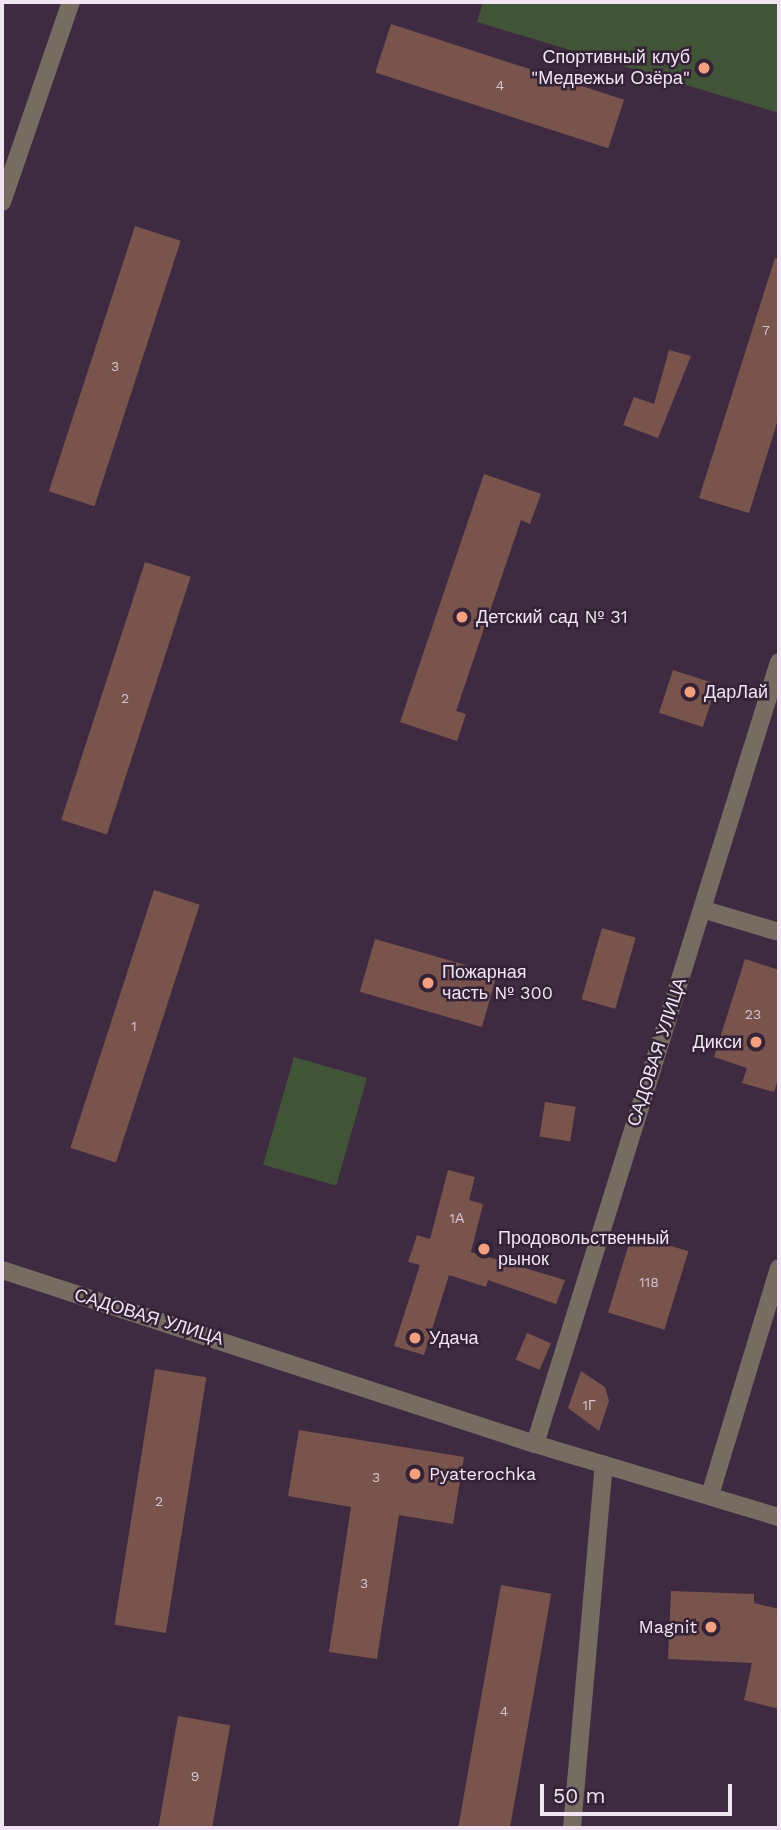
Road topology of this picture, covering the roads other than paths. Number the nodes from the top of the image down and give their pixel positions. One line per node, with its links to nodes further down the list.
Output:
1 (71, 2): 2 (street)
2 (2, 202)
3 (779, 662): 4 (street, САДОВАЯ УЛИЦА)
4 (705, 910): 5 (street); 8 (street, САДОВАЯ УЛИЦА)
5 (779, 932)
6 (779, 1268): 10 (street)
7 (2, 1270): 8 (street, САДОВАЯ УЛИЦА)
8 (535, 1444): 9 (street, САДОВАЯ УЛИЦА)
9 (604, 1464): 10 (street, САДОВАЯ УЛИЦА); 12 (street)
10 (710, 1495): 11 (street, САДОВАЯ УЛИЦА)
11 (779, 1517)
12 (572, 1828)

